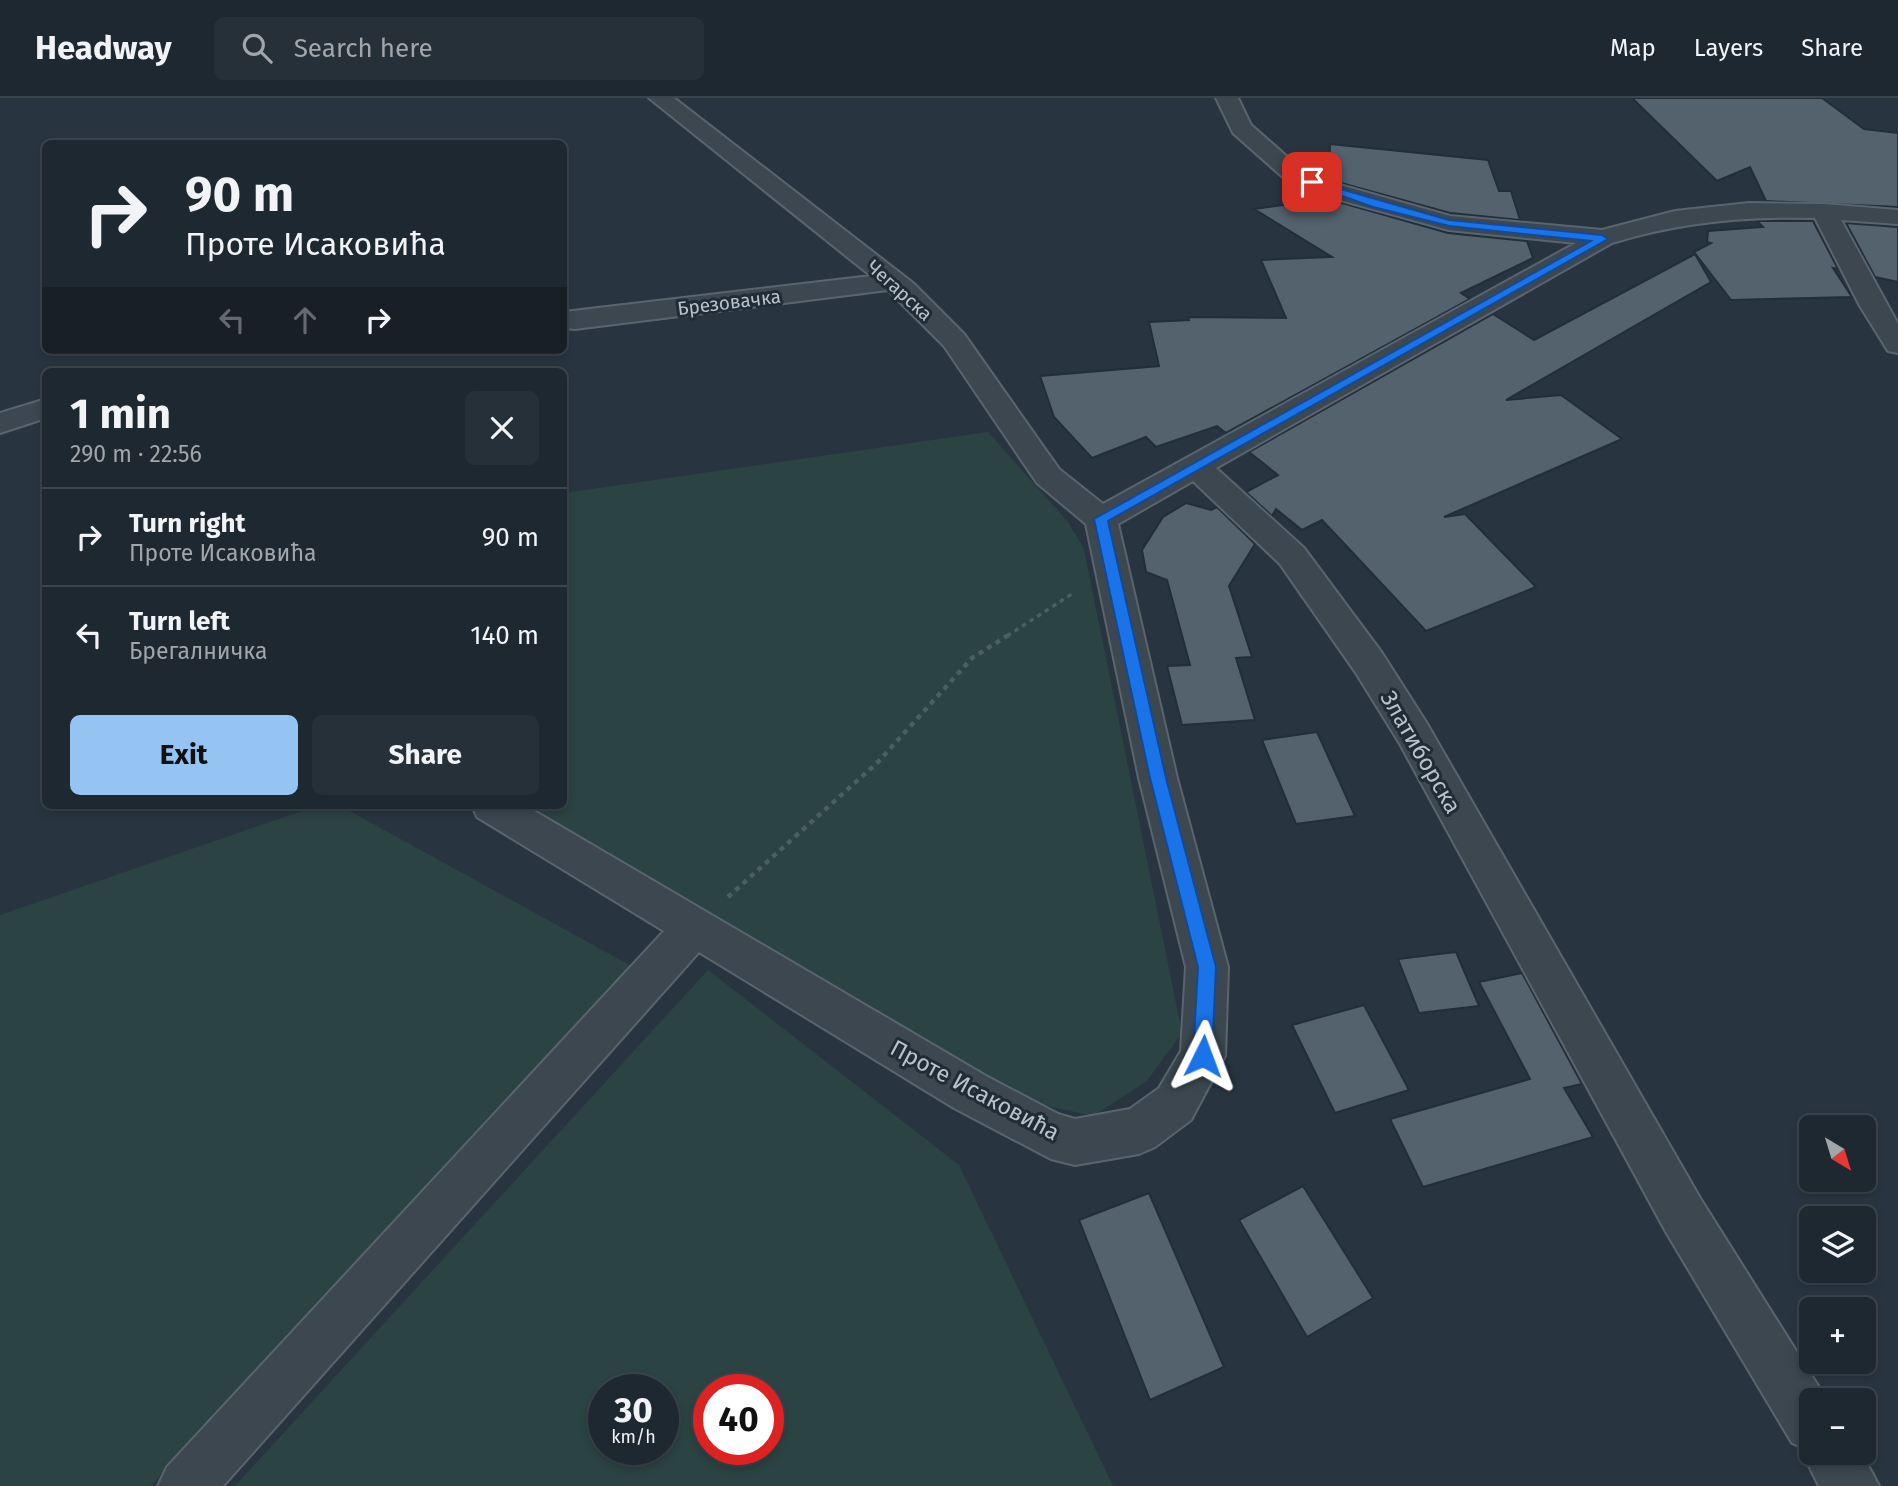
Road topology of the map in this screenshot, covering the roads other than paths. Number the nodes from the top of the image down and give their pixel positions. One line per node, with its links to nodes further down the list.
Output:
1 (660, 98): 6 (street, Чегарска)
2 (1227, 98): 5 (street)
3 (1824, 211): 4 (street); 5 (street); 8 (street)
4 (1898, 217)
5 (1602, 239): 11 (street)
6 (894, 281): 7 (street, Брезовачка); 12 (street, Чегарска)
7 (567, 320)
8 (1898, 345)
9 (42, 409): 10 (street)
10 (0, 423)
11 (1195, 466): 12 (street); 15 (street, Златиборска)
12 (1101, 519): 14 (street, Проте Исаковића)
13 (498, 809): 14 (street, Проте Исаковића)
14 (694, 927): 17 (street)
15 (1799, 1404)
16 (1837, 1465): 18 (street)
17 (186, 1486)
18 (1851, 1486)

